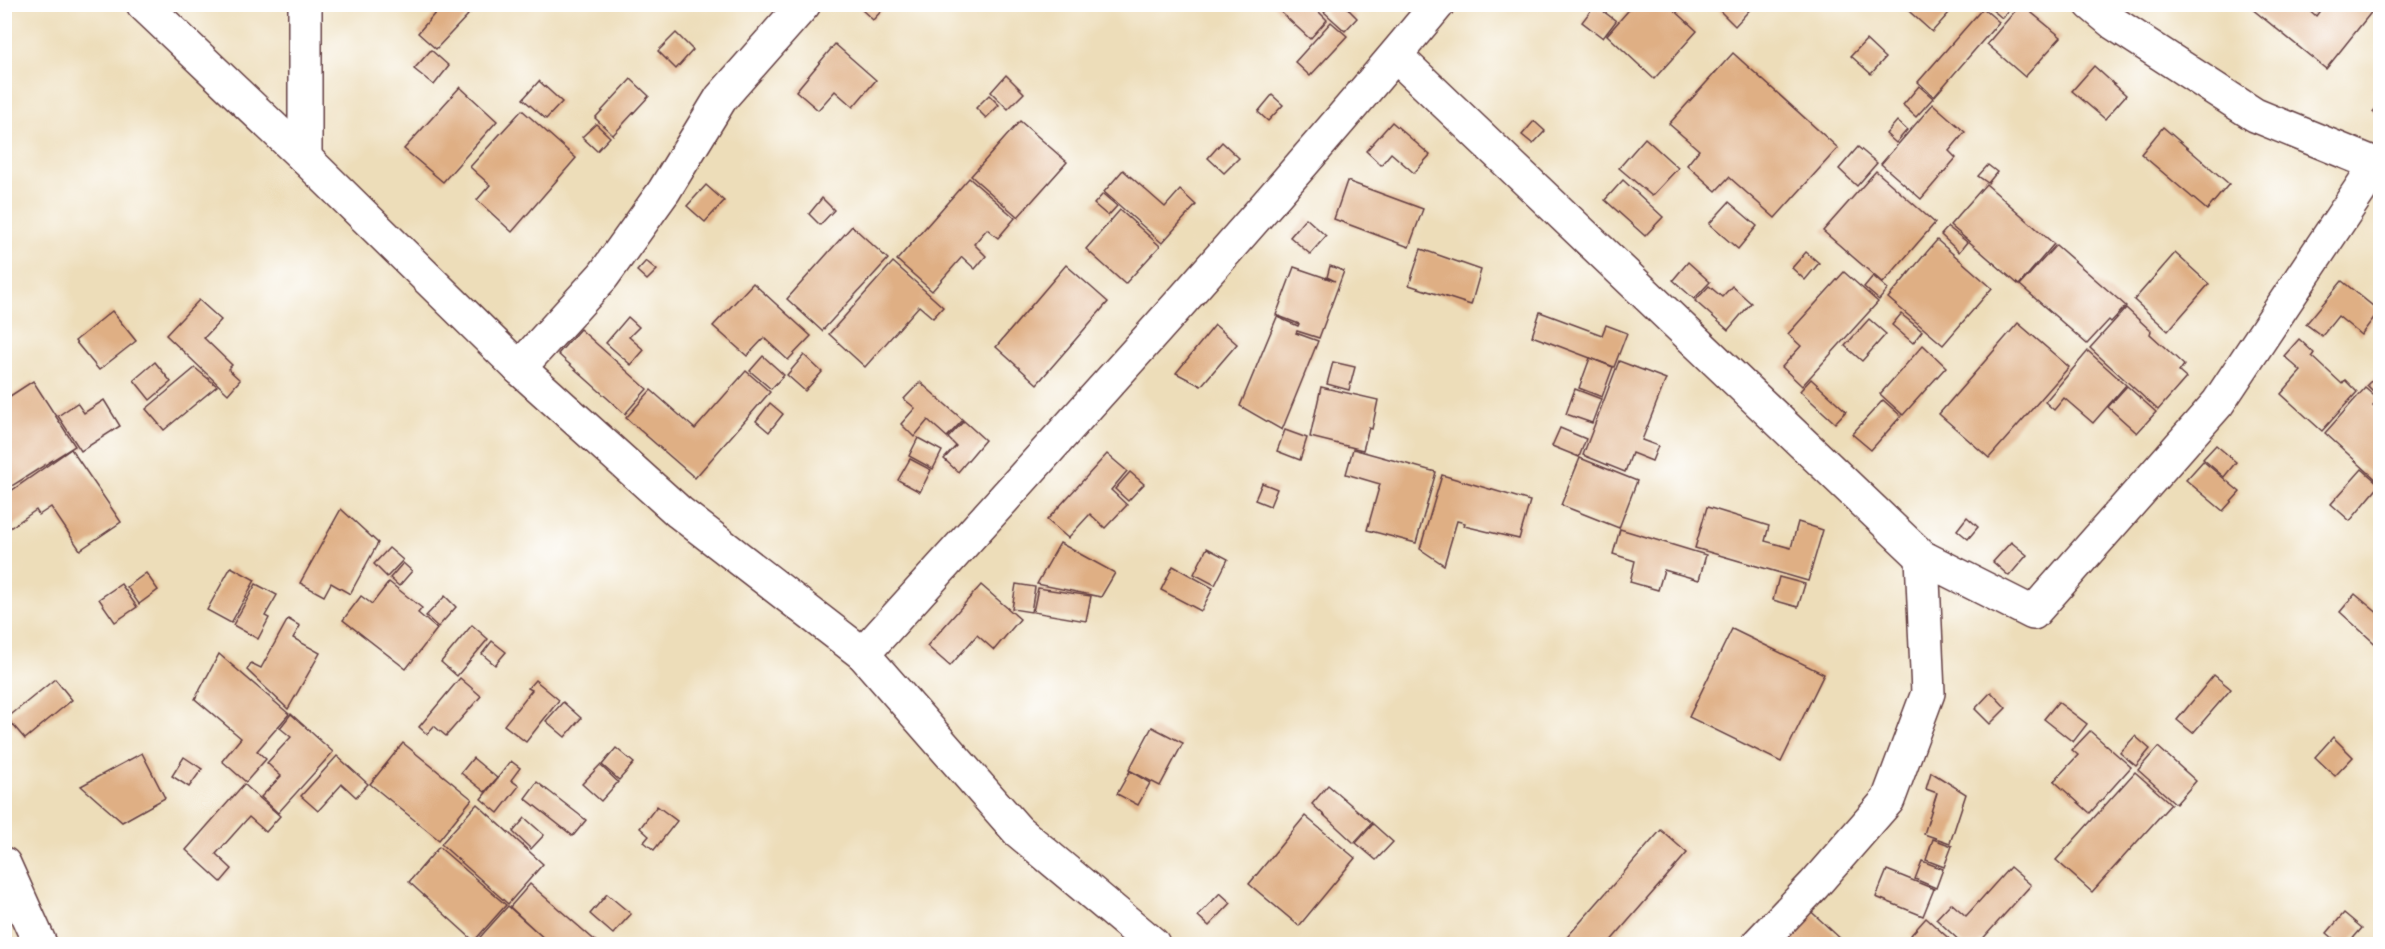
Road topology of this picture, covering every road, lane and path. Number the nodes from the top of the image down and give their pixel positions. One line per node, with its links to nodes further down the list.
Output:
1 (143, 4): 7 (street)
2 (305, 4): 7 (street)
3 (804, 4): 9 (street)
4 (1438, 4): 6 (street)
5 (2091, 4): 8 (street)
6 (1395, 56): 10 (street); 11 (street)
7 (305, 158): 9 (street)
8 (2379, 165): 10 (street)
9 (519, 368): 11 (street)
10 (1922, 557): 15 (street)
11 (863, 654): 14 (street)
12 (4, 864): 13 (street)
13 (40, 945)
14 (1153, 945)
15 (1758, 945)

